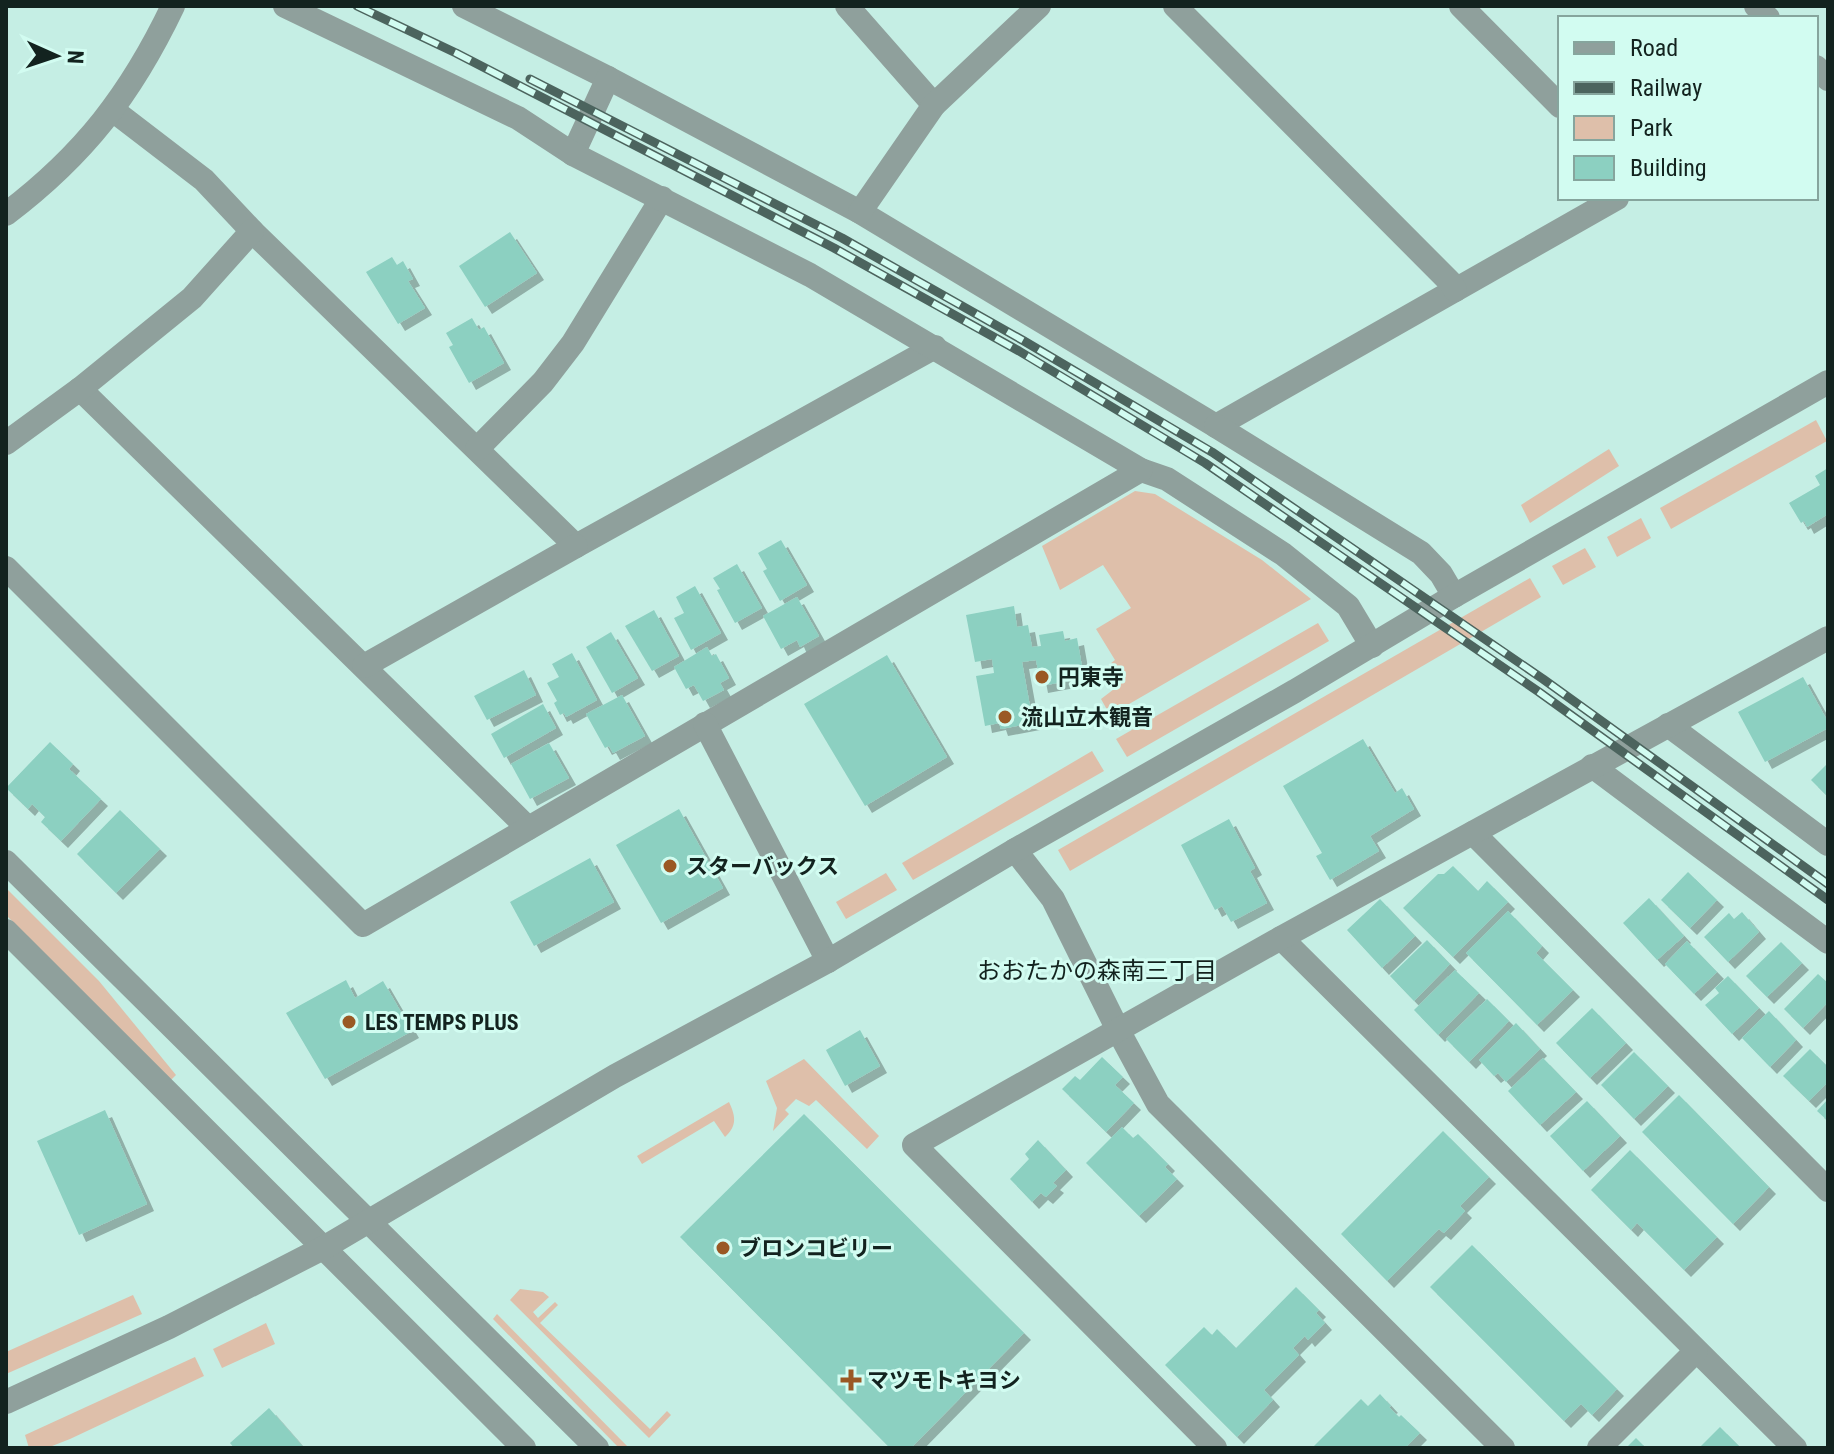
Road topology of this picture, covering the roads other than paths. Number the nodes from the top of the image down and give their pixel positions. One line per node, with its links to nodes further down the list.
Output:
1 (173, 6): 11 (street)
2 (285, 6): 12 (street)
3 (464, 6): 8 (street)
4 (847, 6): 10 (street)
5 (1039, 6): 10 (street)
6 (1175, 6): 18 (street)
7 (1461, 6): 9 (street)
8 (608, 78): 12 (street); 15 (street)
9 (1558, 104)
10 (934, 105): 15 (street)
11 (114, 111): 16 (street); 17 (street)
12 (573, 154): 13 (street)
13 (662, 198): 19 (street); 24 (street)
14 (1613, 200): 18 (street)
15 (860, 212): 22 (street)
16 (6, 214)
17 (252, 231): 21 (street); 24 (street)
18 (1455, 290): 22 (street)
19 (935, 347): 25 (street); 26 (street)
20 (1828, 382): 28 (street)
21 (80, 389): 23 (street); 31 (street)
22 (1216, 426): 28 (street)
23 (6, 443)
24 (477, 449): 26 (street)
25 (1141, 470): 30 (street); 32 (street)
26 (576, 546): 31 (street)
27 (6, 568): 35 (street)
28 (1454, 596): 30 (street)
29 (1828, 638): 33 (street)
30 (1372, 646): 38 (street)
31 (364, 666): 35 (street)
32 (705, 724): 35 (street); 43 (street)
33 (1668, 725): 34 (street); 37 (street)
34 (1592, 766): 36 (street); 42 (street)
35 (528, 828)
36 (1473, 833): 41 (street); 45 (street)
37 (1828, 844)
38 (1015, 850): 43 (street); 44 (street)
39 (6, 862): 46 (street)
40 (6, 931): 47 (street)
41 (1281, 938): 44 (street); 48 (street)
42 (1828, 942)
43 (828, 961): 46 (street)
44 (1118, 1030): 52 (street); 53 (street)
45 (1828, 1190)
46 (368, 1222): 47 (street); 51 (street)
47 (325, 1247): 49 (street); 50 (street)
48 (1696, 1351): 54 (street); 55 (street)
49 (6, 1402)
50 (524, 1448)
51 (597, 1448)
52 (1215, 1448)
53 (1503, 1448)
54 (1599, 1448)
55 (1795, 1448)

